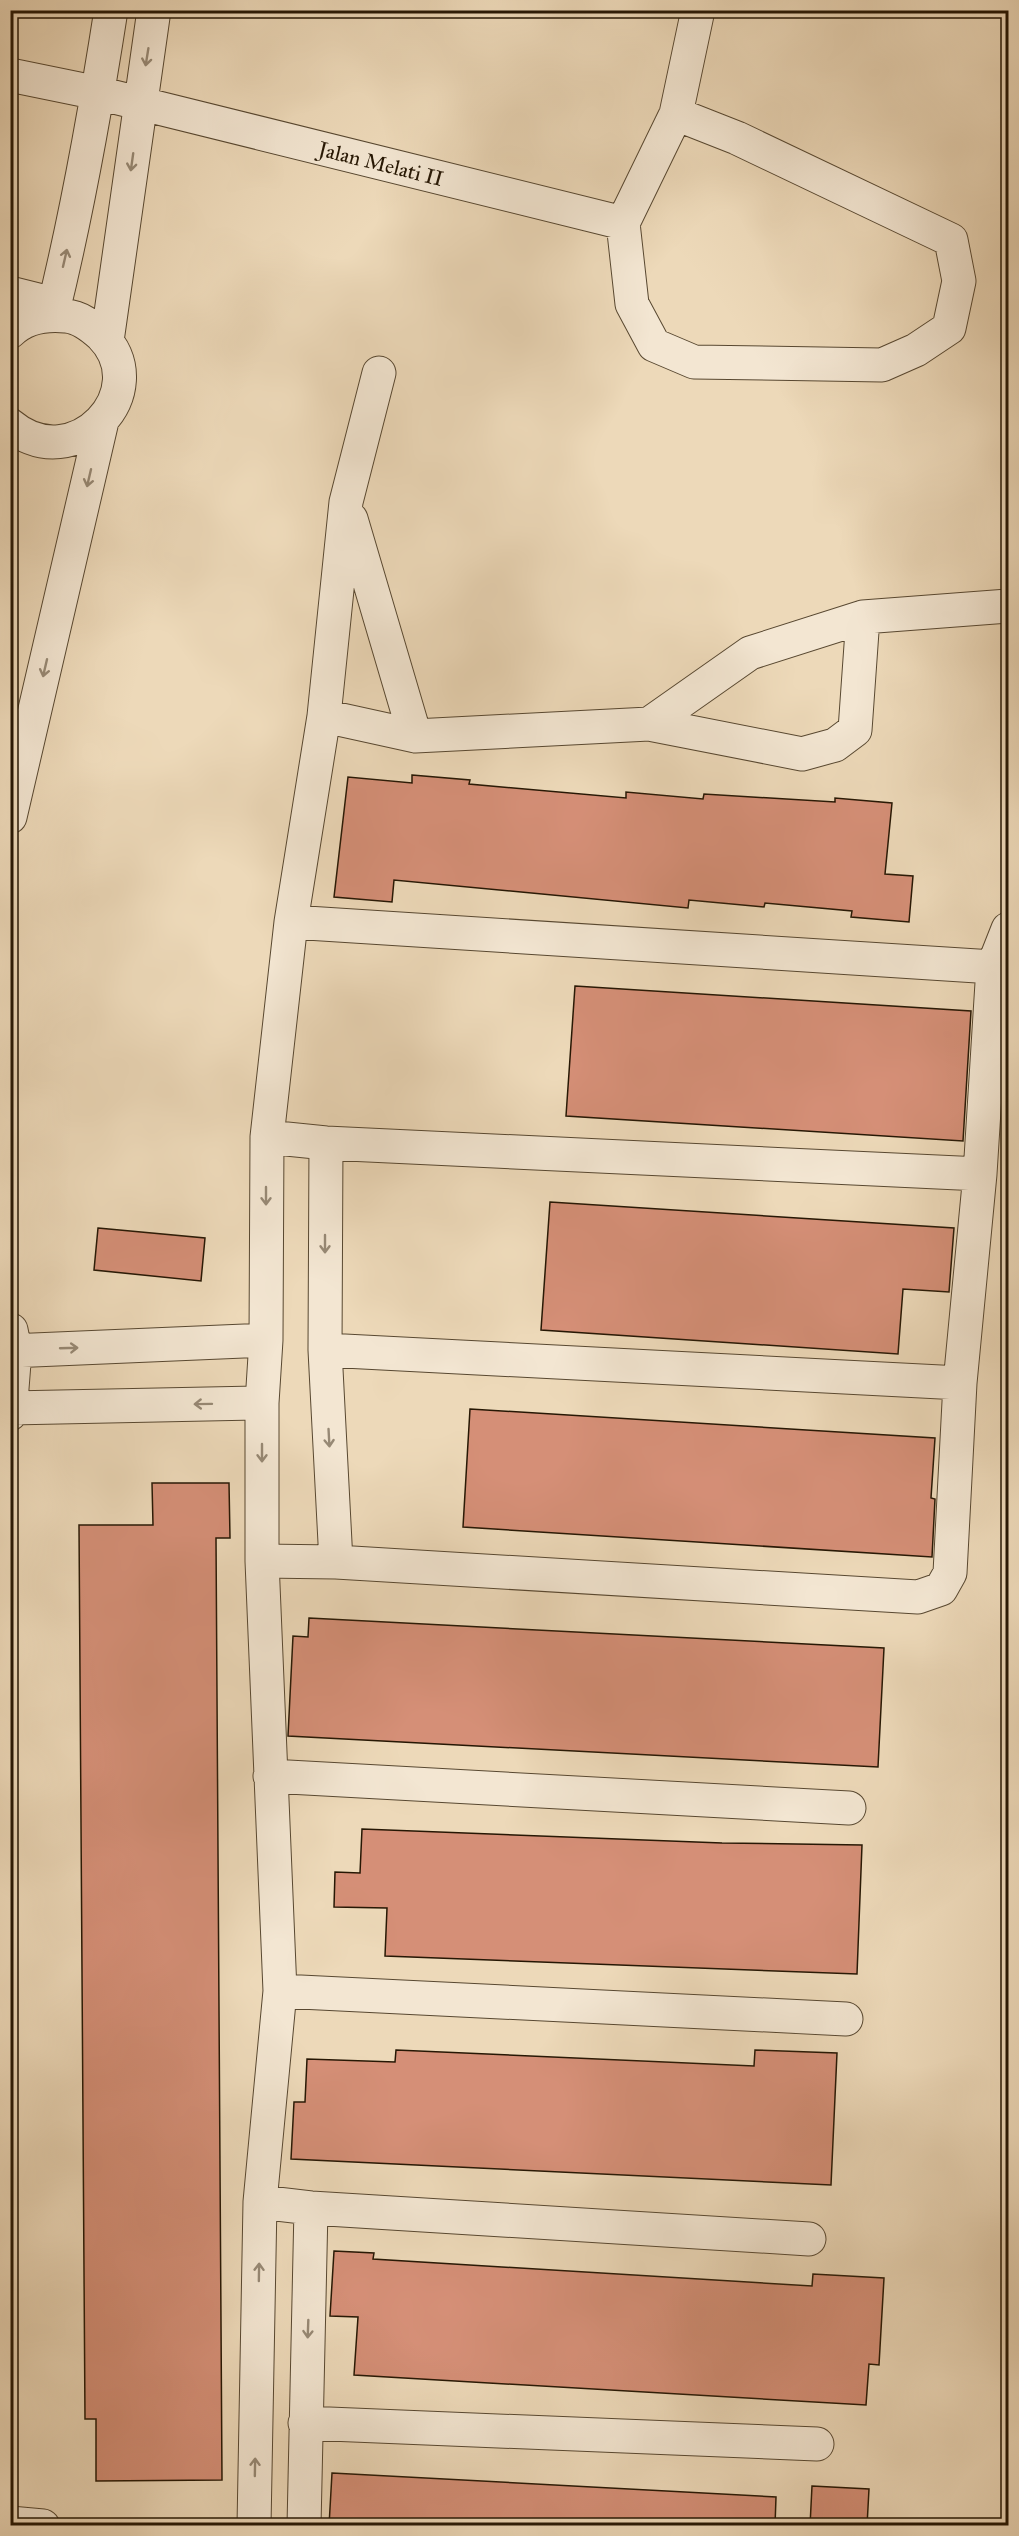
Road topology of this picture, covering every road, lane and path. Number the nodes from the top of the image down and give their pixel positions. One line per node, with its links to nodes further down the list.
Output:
1 (111, 10): 5 (street)
2 (154, 10): 6 (street, one-way to 6)
3 (698, 10): 7 (street)
4 (10, 75): 5 (street, Jalan Melati II)
5 (98, 93): 6 (street, Jalan Melati II); 10 (street, one-way to 5)
6 (140, 104): 8 (street, Jalan Melati II); 12 (street, one-way to 12)
7 (676, 114): 8 (street); 8 (street)
8 (623, 223)
9 (10, 293): 10 (street)
10 (53, 310): 11 (street); 12 (street)
11 (10, 332)
12 (107, 341): 14 (street)
13 (379, 373): 16 (street)
14 (102, 421): 15 (street); 22 (street, one-way to 22)
15 (10, 425)
16 (346, 502): 19 (street); 21 (street)
17 (1008, 606): 18 (street)
18 (863, 617): 20 (street); 20 (street)
19 (324, 716): 21 (street); 23 (street)
20 (649, 724): 21 (street)
21 (415, 736)
22 (10, 817)
23 (291, 922): 25 (street); 26 (street)
24 (1008, 929): 25 (street)
25 (993, 967): 28 (street)
26 (267, 1137): 27 (street); 29 (street, one-way to 29)
27 (326, 1143): 28 (street); 31 (street, one-way to 31)
28 (980, 1174): 32 (street)
29 (266, 1340): 30 (street, one-way to 29); 33 (street)
30 (12, 1344): 34 (street)
31 (325, 1350): 32 (street); 36 (street, one-way to 36)
32 (960, 1383): 36 (street)
33 (262, 1403): 34 (street, one-way to 34); 35 (street, one-way to 35)
34 (11, 1410)
35 (262, 1561): 36 (street); 37 (street)
36 (336, 1562)
37 (270, 1776): 38 (street); 39 (street)
38 (849, 1808)
39 (280, 1991): 40 (street); 41 (street)
40 (846, 2019)
41 (260, 2202): 42 (street); 48 (street, one-way to 41)
42 (311, 2208): 43 (street); 44 (street, one-way to 44)
43 (809, 2239)
44 (305, 2423): 45 (street); 49 (street)
45 (817, 2445)
46 (10, 2523): 47 (street)
47 (43, 2526)
48 (254, 2526)
49 (304, 2526)

